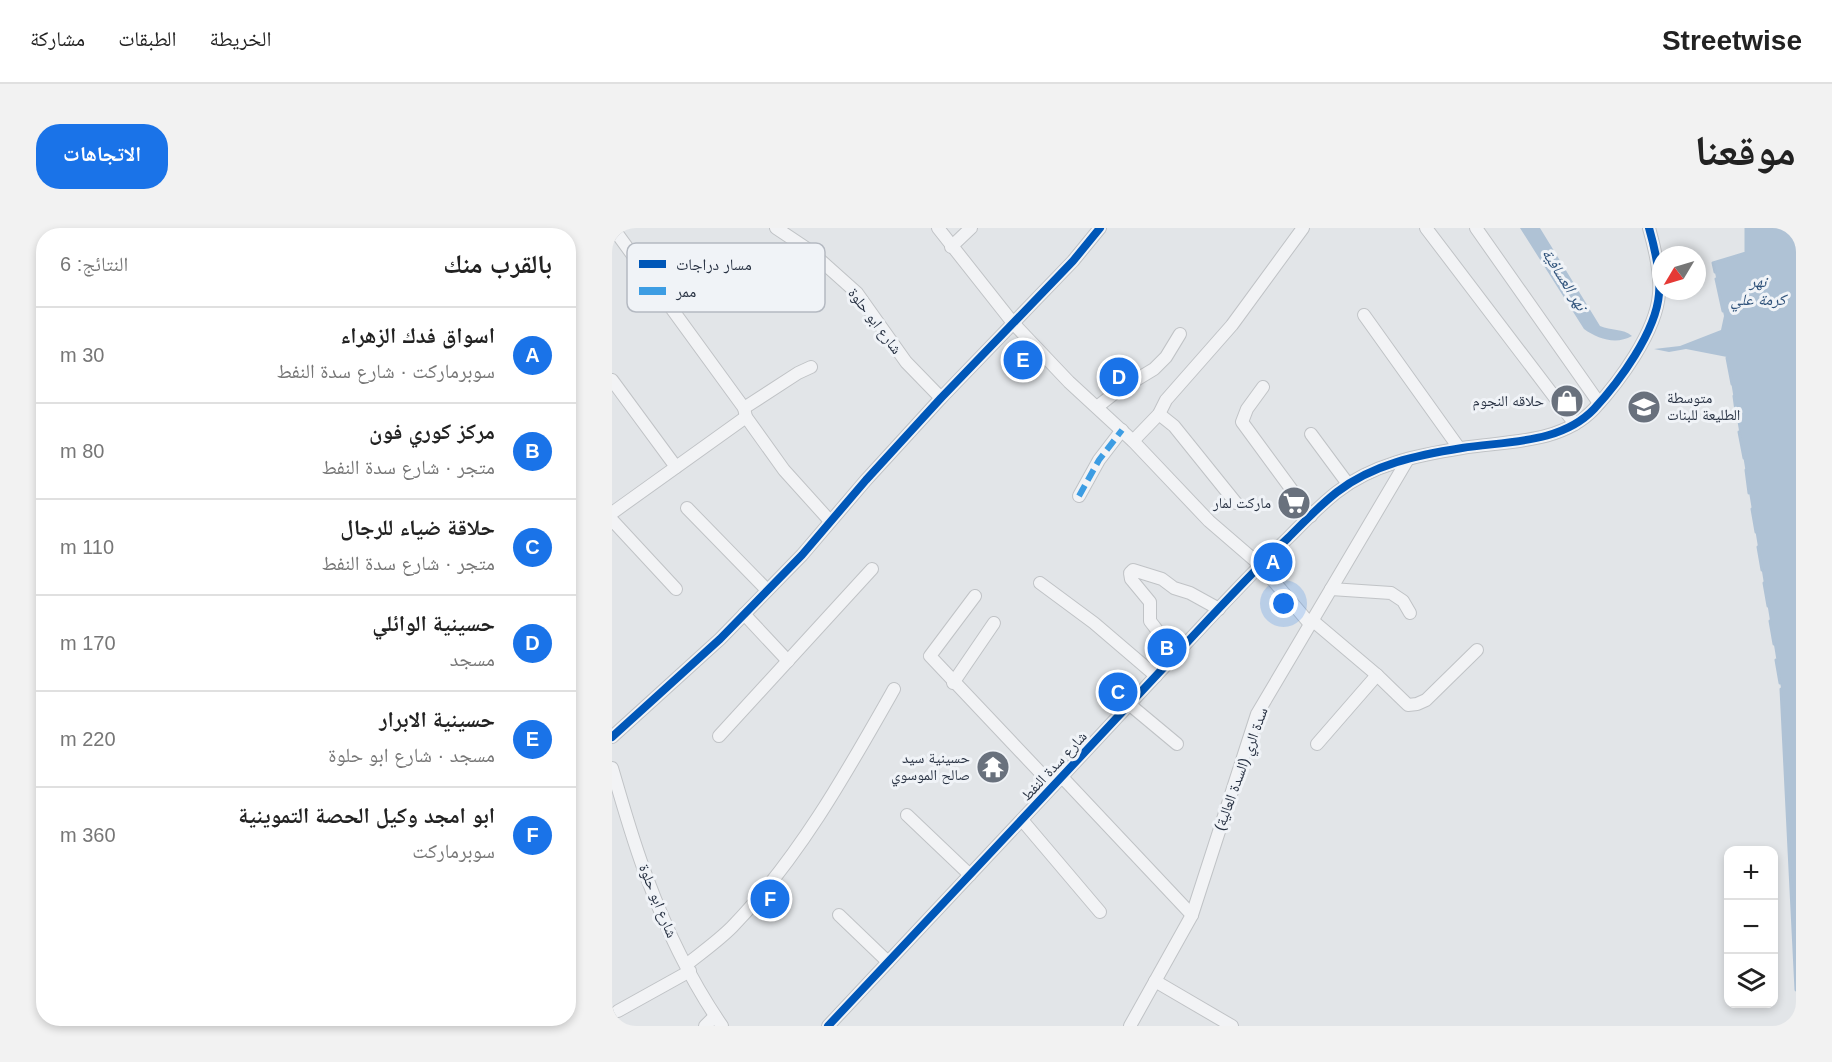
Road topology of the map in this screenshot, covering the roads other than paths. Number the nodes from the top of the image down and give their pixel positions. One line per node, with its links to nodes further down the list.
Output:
1 (613, 228): 12 (street)
2 (938, 228): 11 (street)
3 (971, 228): 11 (street)
4 (1100, 228): 16 (street)
5 (1303, 228): 25 (street)
6 (1426, 228): 26 (street)
7 (1476, 228): 22 (street)
8 (1649, 228): 22 (street, شارع سدة النفط)
9 (782, 229): 10 (street, شارع ابو حلوة)
10 (800, 243)
11 (951, 247): 16 (street)
12 (627, 248)
13 (825, 264): 21 (street, شارع ابو حلوة)
14 (673, 312): 24 (street)
15 (1364, 315): 30 (street)
16 (1013, 323): 21 (street); 23 (street)
17 (1180, 334): 23 (street)
18 (811, 367): 24 (street)
19 (612, 380): 32 (street)
20 (1263, 387): 38 (street)
21 (941, 398): 40 (street)
22 (1599, 403): 26 (street, شارع سدة النفط)
23 (1097, 407): 27 (street)
24 (745, 412): 32 (street); 40 (street)
25 (1159, 414): 29 (street); 35 (street)
26 (1575, 424): 30 (street, شارع سدة النفط)
27 (1122, 430): 29 (street); 34 (street)
28 (1311, 434): 33 (street)
29 (1133, 441): 41 (street)
30 (1459, 448): 31 (street, شارع سدة النفط)
31 (1408, 459): 33 (street, شارع سدة النفط); 45 (street, سدة الري (السدة العالية))
32 (676, 467): 37 (street)
33 (1348, 484): 38 (street, شارع سدة النفط)
34 (1079, 496)
35 (1236, 503)
36 (687, 508): 46 (street)
37 (612, 513)
38 (1311, 516): 41 (street, شارع سدة النفط)
39 (612, 520): 44 (street)
40 (830, 521): 46 (street)
41 (1260, 565): 48 (street, شارع سدة النفط); 51 (street)
42 (872, 569): 55 (street)
43 (1040, 583): 57 (street)
44 (676, 589)
45 (1331, 589): 49 (street); 51 (street, سدة الري (السدة العالية))
46 (767, 590): 50 (street)
47 (975, 596): 58 (street)
48 (1219, 609): 54 (street, شارع سدة النفط); 54 (street)
49 (1410, 613)
50 (744, 614): 55 (street); 62 (street)
51 (1311, 622): 56 (street); 73 (street, سدة الري (السدة العالية))
52 (994, 624): 58 (street)
53 (1477, 650): 56 (street)
54 (1176, 655): 57 (street, شارع سدة النفط)
55 (789, 661): 61 (street)
56 (1377, 675): 64 (street)
57 (1155, 676): 60 (street, شارع سدة النفط)
58 (954, 683): 66 (street)
59 (894, 689): 75 (street)
60 (1130, 704): 63 (street); 66 (street, شارع سدة النفط)
61 (719, 736)
62 (612, 737)
63 (1177, 744)
64 (1317, 744)
65 (612, 768): 67 (street, شارع ابو حلوة)
66 (1057, 782): 69 (street, شارع سدة النفط); 73 (street)
67 (616, 794): 75 (street, شارع ابو حلوة)
68 (907, 815): 70 (street)
69 (1022, 820): 70 (street, شارع سدة النفط); 71 (street)
70 (970, 875): 74 (street, شارع سدة النفط)
71 (1100, 912)
72 (839, 915): 74 (street)
73 (1192, 915): 76 (street, سدة الري (السدة العالية))
74 (888, 962): 80 (street, شارع سدة النفط)
75 (688, 968): 77 (street); 78 (street, شارع ابو حلوة)
76 (1155, 981): 81 (street, سدة الري (السدة العالية)); 82 (street)
77 (618, 1011)
78 (718, 1021): 79 (street)
79 (705, 1026)
80 (828, 1026)
81 (1130, 1026)
82 (1232, 1026)

